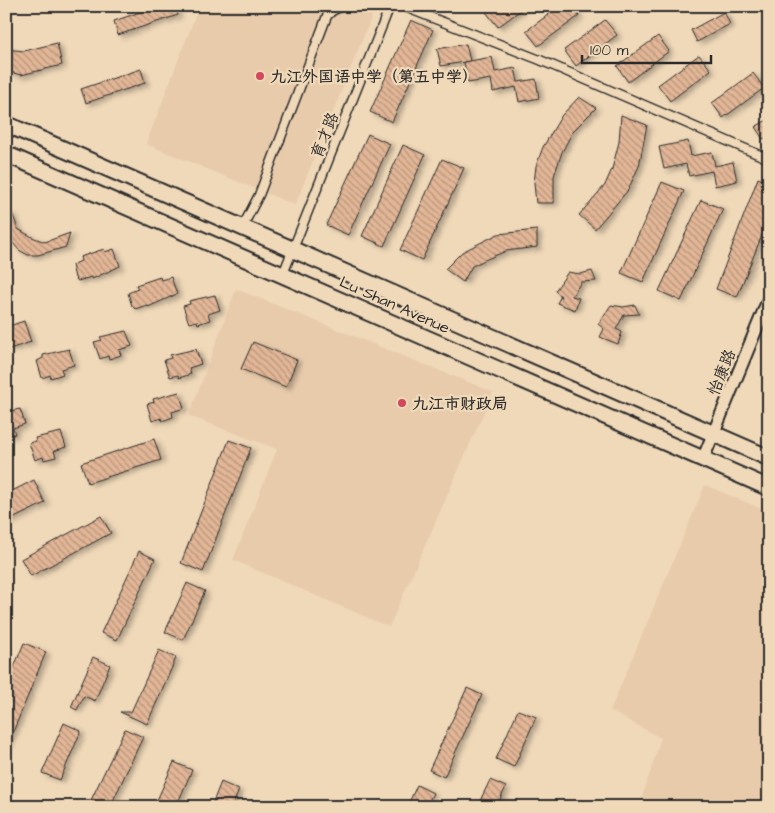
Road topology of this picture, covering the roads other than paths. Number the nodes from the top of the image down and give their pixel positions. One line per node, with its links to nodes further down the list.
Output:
1 (342, 6): 7 (street)
2 (390, 6): 8 (street, 育才路)
3 (402, 6): 6 (street)
4 (6, 124): 7 (highway, Lu Shan Avenue)
5 (6, 154): 9 (highway, Lu Shan Avenue)
6 (769, 159)
7 (242, 228): 8 (highway, Lu Shan Avenue)
8 (292, 250): 9 (street, 育才路); 11 (highway, Lu Shan Avenue)
9 (283, 274): 13 (highway, Lu Shan Avenue)
10 (769, 298): 11 (street, 怡康路)
11 (713, 433): 12 (highway, Lu Shan Avenue); 13 (street, 怡康路)
12 (769, 458)
13 (703, 459): 14 (highway, Lu Shan Avenue)
14 (769, 488)

